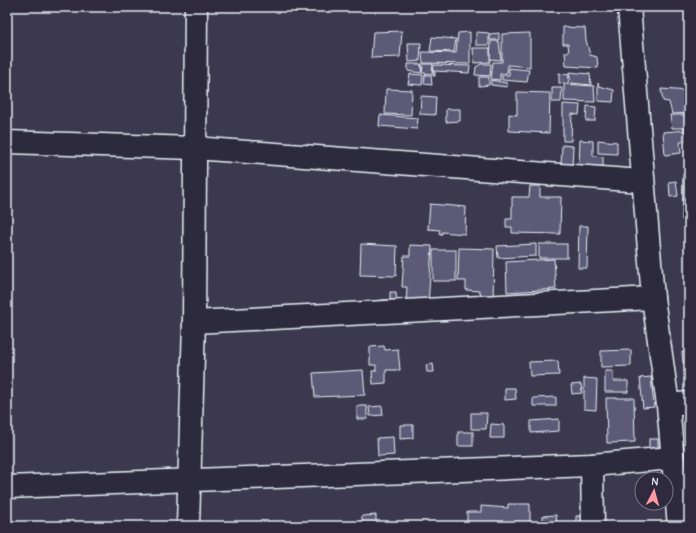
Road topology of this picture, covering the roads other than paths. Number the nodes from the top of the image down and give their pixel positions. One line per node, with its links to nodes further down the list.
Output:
1 (196, 7): 4 (street)
2 (628, 7): 5 (street)
3 (7, 142): 4 (street)
4 (194, 148): 5 (street); 7 (street)
5 (642, 181): 6 (street)
6 (653, 298): 7 (street); 8 (street)
7 (194, 322): 11 (street)
8 (678, 404): 9 (street)
9 (672, 458): 10 (street); 15 (street)
10 (592, 465): 11 (street); 14 (street)
11 (189, 482): 12 (street); 13 (street)
12 (7, 487)
13 (188, 526)
14 (593, 526)
15 (679, 526)

